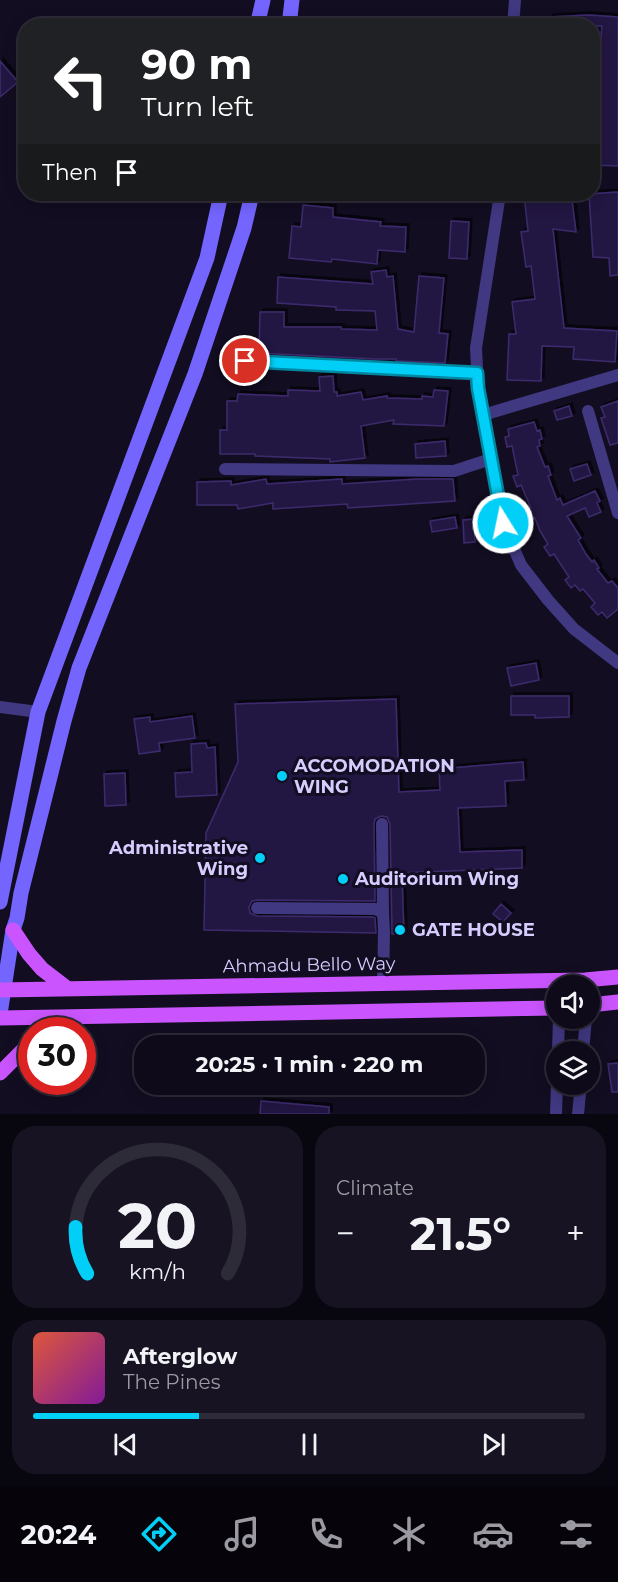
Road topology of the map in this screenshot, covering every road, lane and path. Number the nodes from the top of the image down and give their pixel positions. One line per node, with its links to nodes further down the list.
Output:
1 (263, 0): 4 (street)
2 (292, 0): 5 (street)
3 (515, 0): 6 (street)
4 (259, 18)
5 (290, 18)
6 (514, 18)
7 (219, 201): 20 (street)
8 (250, 201): 25 (street)
9 (499, 201): 11 (street)
10 (245, 361): 11 (street)
11 (477, 373): 14 (street)
12 (618, 375): 14 (street)
13 (588, 411): 17 (street)
14 (483, 415): 15 (street)
15 (491, 459): 16 (street); 18 (street)
16 (225, 469)
17 (618, 513)
18 (618, 663)
19 (0, 707): 20 (street)
20 (38, 712): 22 (street)
21 (382, 824): 24 (street)
22 (0, 902)
23 (257, 908): 24 (street)
24 (383, 913): 29 (street)
25 (13, 930): 30 (main road); 31 (street)
26 (618, 977): 27 (main road, Ahmadu Bello Way)
27 (600, 980)
28 (546, 983): 29 (main road, Ahmadu Bello Way)
29 (383, 984): 30 (main road, Ahmadu Bello Way)
30 (68, 989): 31 (main road, Ahmadu Bello Way)
31 (2, 990): 35 (street)
32 (618, 1002): 33 (main road)
33 (600, 1004)
34 (546, 1008): 36 (main road)
35 (0, 1016): 36 (main road)
36 (68, 1017)
37 (18, 1055): 38 (main road)
38 (0, 1073)
39 (557, 1095): 41 (street)
40 (579, 1095): 42 (street)
41 (556, 1114)
42 (578, 1114)

